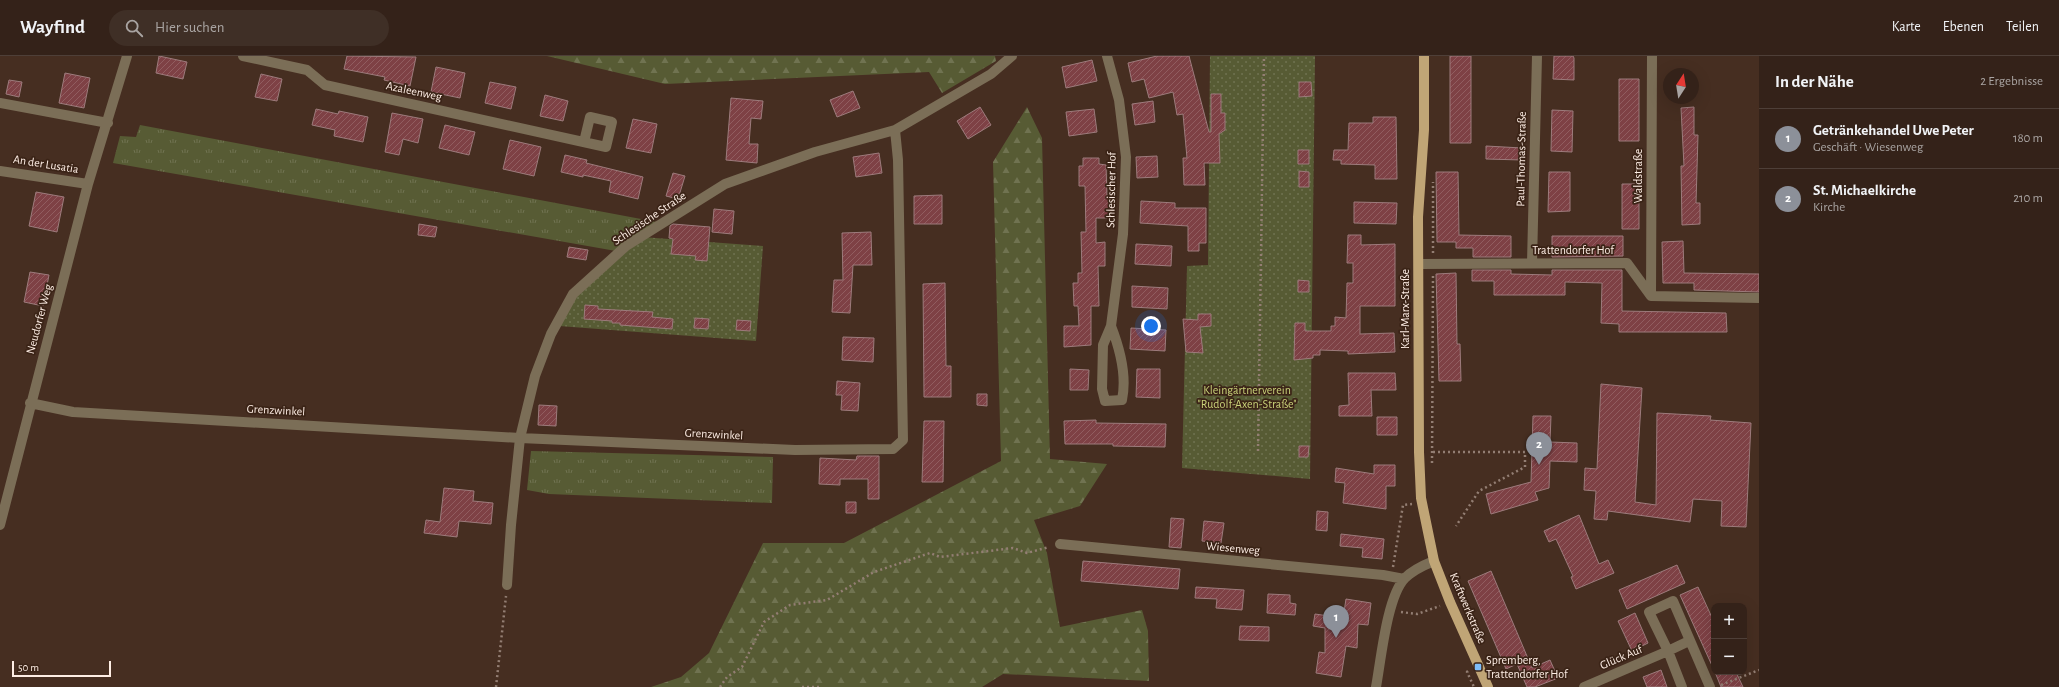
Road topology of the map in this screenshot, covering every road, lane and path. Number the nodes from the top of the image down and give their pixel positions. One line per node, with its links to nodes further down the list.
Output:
1 (128, 56): 10 (street, Neudorfer Weg)
2 (243, 56): 12 (street, Azaleenweg)
3 (1012, 56): 11 (street, Schlesische Straße)
4 (1107, 56): 21 (street, Schlesischer Hof)
5 (1264, 56): 24 (path)
6 (1424, 56): 17 (main road, Karl-Marx-Straße)
7 (1536, 56): 16 (street, Paul-Thomas-Straße)
8 (1652, 56): 19 (street, Waldstraße)
9 (0, 103): 10 (street)
10 (108, 123): 15 (street, Neudorfer Weg)
11 (895, 130): 23 (street, Schlesische Straße); 23 (street, Grenzwinkel)
12 (584, 142)
13 (0, 171): 15 (street, An der Lusatia)
14 (1433, 179): 18 (path)
15 (88, 184): 22 (street, Neudorfer Weg)
16 (1532, 263): 18 (street, Trattendorfer Hof); 19 (street, Trattendorfer Hof)
17 (1418, 264): 18 (street, Trattendorfer Hof); 30 (main road, Karl-Marx-Straße)
18 (1433, 264): 25 (path)
19 (1651, 296): 20 (street)
20 (1759, 298)
21 (1111, 326): 21 (street, Schlesischer Hof)
22 (30, 404): 23 (street, Grenzwinkel); 27 (street, Neudorfer Weg)
23 (520, 438): 32 (street)
24 (1258, 450)
25 (1433, 452): 26 (path); 28 (path)
26 (1430, 470)
27 (0, 524)
28 (1456, 526)
29 (1060, 544): 31 (street, Wiesenweg); 37 (path)
30 (1434, 561): 31 (street); 41 (main road, Kraftwerkstraße)
31 (1404, 579): 40 (street)
32 (507, 585): 36 (path)
33 (1689, 642): 34 (street, Glück Auf); 34 (street); 44 (street)
34 (1668, 651): 42 (street, Glück Auf); 43 (street)
35 (1759, 670): 45 (path)
36 (496, 687)
37 (720, 687)
38 (802, 687): 39 (path)
39 (820, 687)
40 (1376, 687)
41 (1488, 687)
42 (1584, 687)
43 (1682, 687)
44 (1710, 687)
45 (1716, 687)

